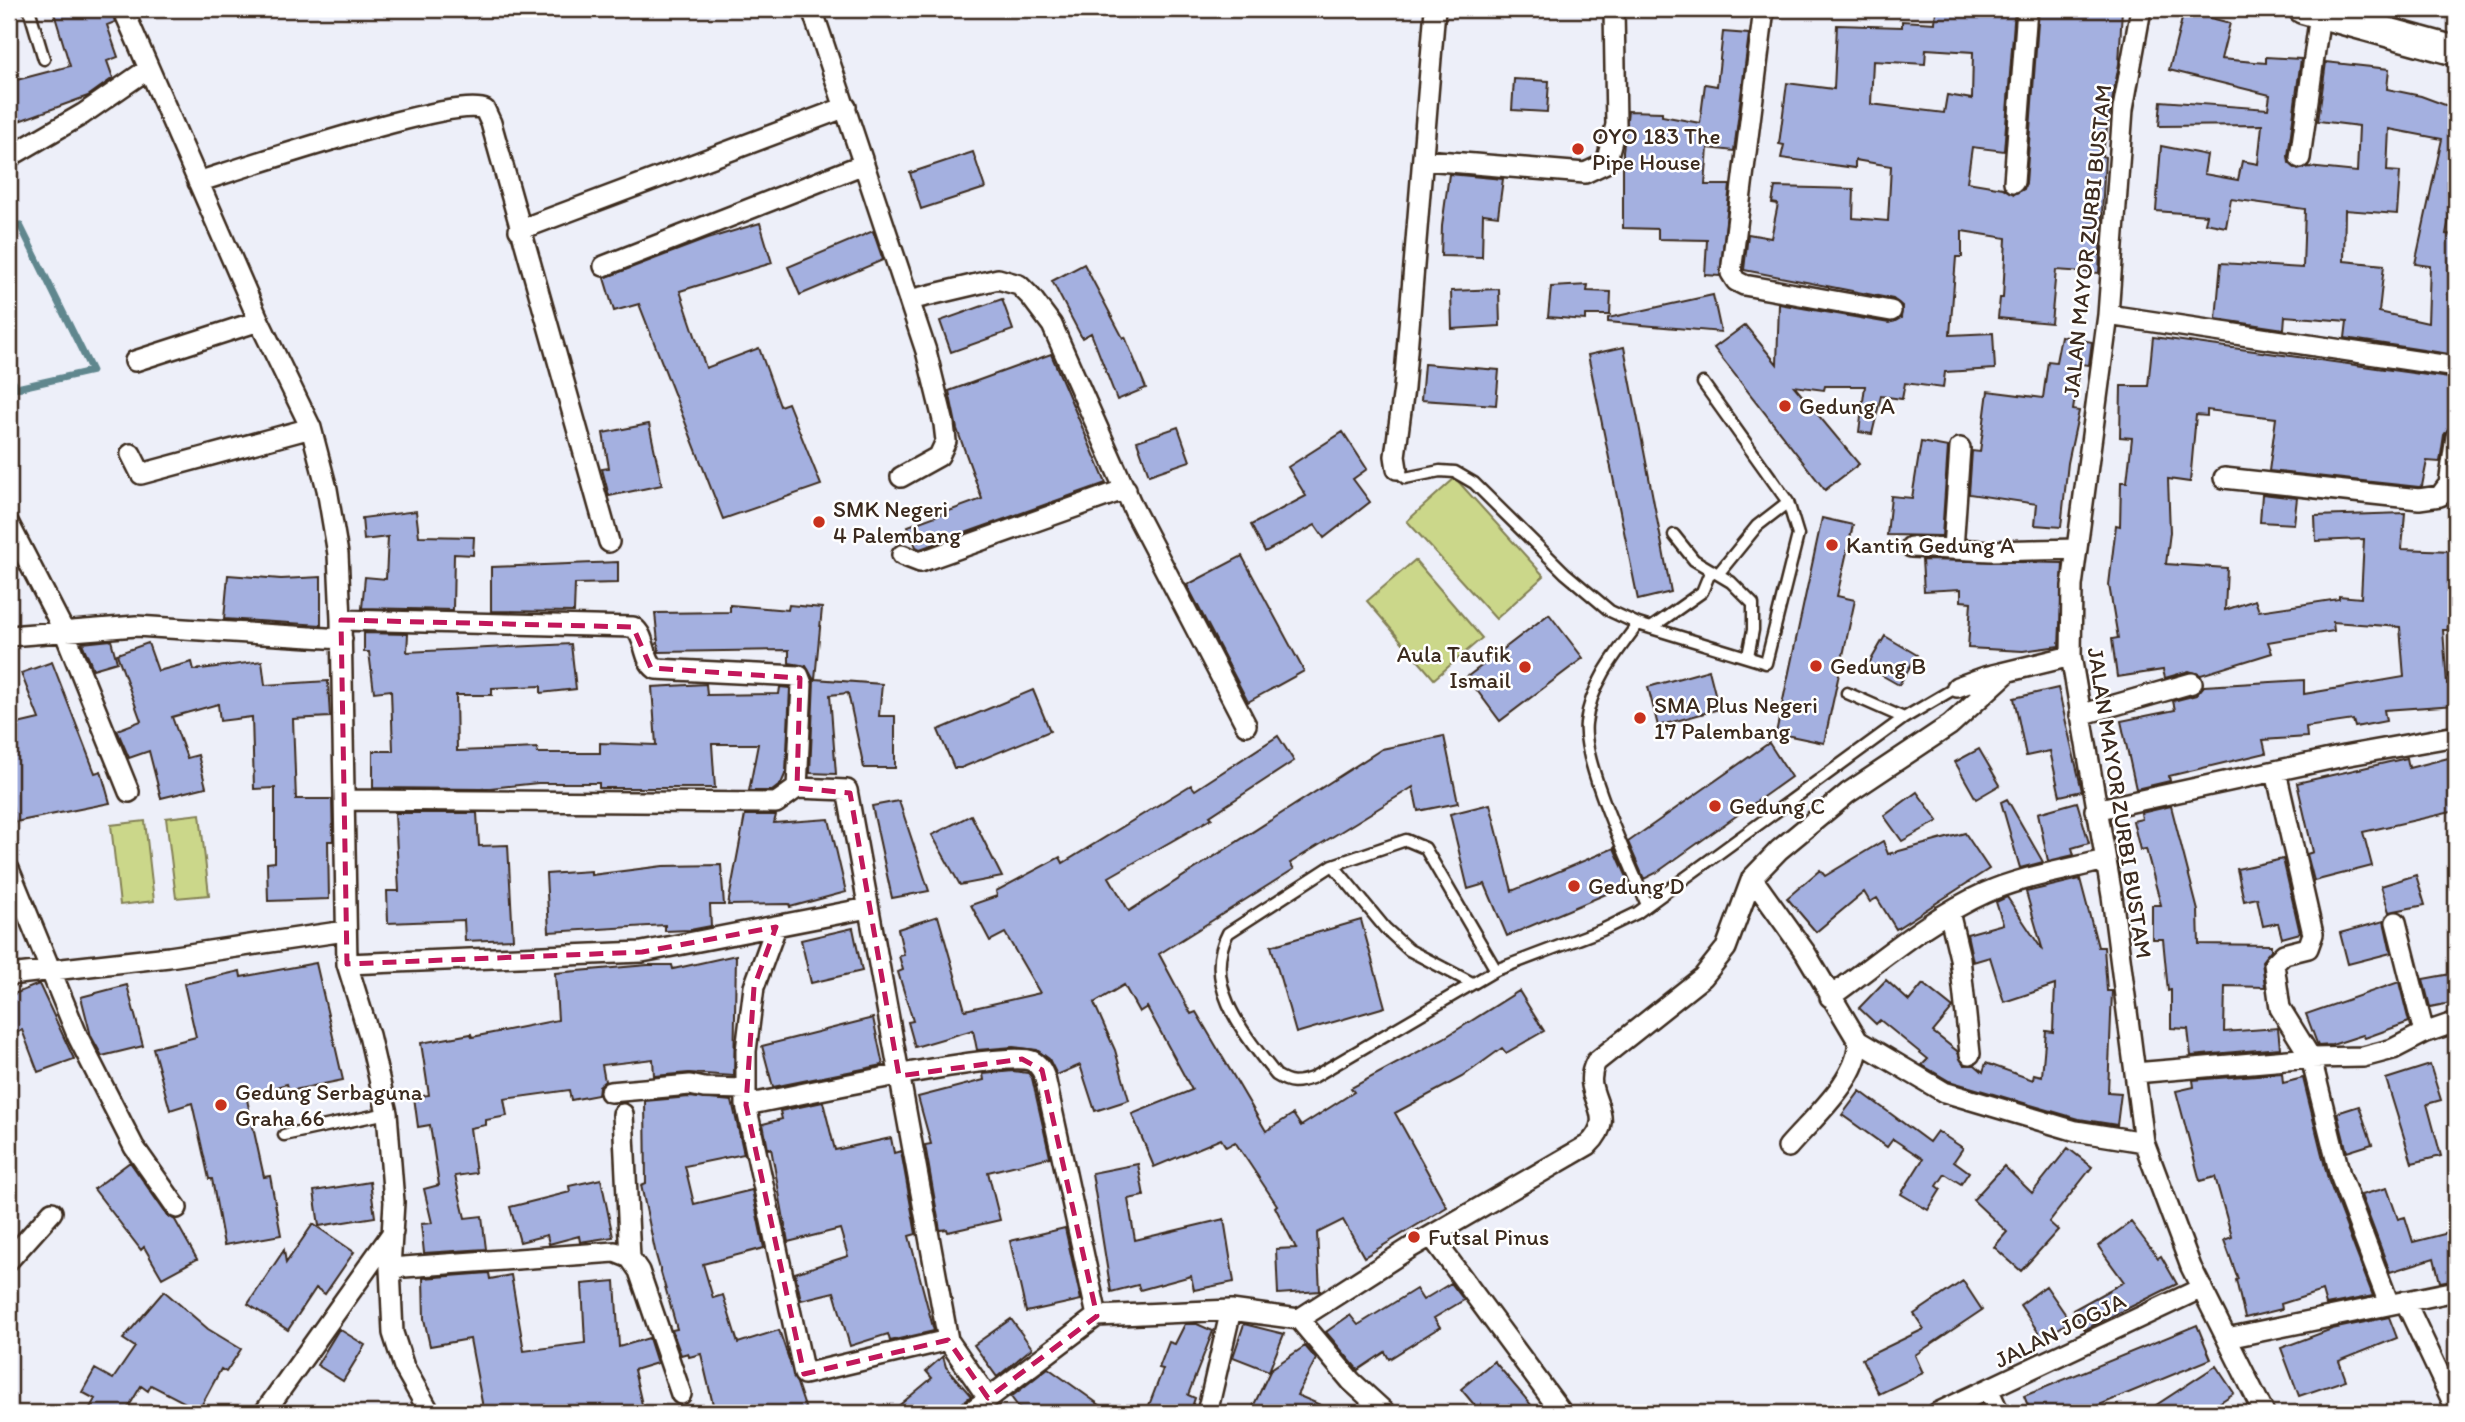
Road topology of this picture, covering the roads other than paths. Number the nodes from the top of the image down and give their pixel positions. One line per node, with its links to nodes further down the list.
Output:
1 (29, 9): 11 (lane)
2 (123, 9): 12 (street)
3 (812, 9): 13 (street)
4 (1435, 9): 16 (street)
5 (1614, 9): 16 (street)
6 (1764, 9): 23 (street)
7 (2027, 9): 19 (street)
8 (2141, 9): 24 (street, JALAN MAYOR ZURBI BUSTAM)
9 (2312, 11): 10 (street); 15 (street)
10 (2456, 51)
11 (44, 59)
12 (148, 69): 14 (street); 18 (street)
13 (846, 107): 17 (street); 20 (street)
14 (9, 157)
15 (2301, 158)
16 (1425, 160): 33 (street)
17 (864, 164): 21 (street); 22 (street)
18 (198, 182): 20 (street); 25 (street)
19 (2014, 182)
20 (519, 230): 41 (street)
21 (604, 266)
22 (909, 300): 34 (street); 37 (street)
23 (1891, 312)
24 (2108, 315): 27 (street); 44 (street, JALAN MAYOR ZURBI BUSTAM)
25 (259, 321): 26 (street); 29 (street)
26 (135, 361)
27 (2456, 366)
28 (1703, 383): 38 (lane)
29 (311, 428): 32 (street); 49 (street)
30 (2456, 438): 36 (street)
31 (1960, 448): 43 (street)
32 (131, 454)
33 (1397, 469): 47 (lane)
34 (901, 477)
35 (2224, 478): 36 (street)
36 (2453, 485)
37 (1126, 489): 45 (street); 60 (street)
38 (1788, 502): 46 (lane); 52 (lane)
39 (9, 524): 50 (street)
40 (1674, 535): 46 (lane)
41 (609, 542)
42 (1911, 547): 43 (street)
43 (1952, 549): 44 (street)
44 (2077, 549): 53 (street, JALAN MAYOR ZURBI BUSTAM)
45 (902, 555)
46 (1715, 572): 48 (lane); 52 (lane)
47 (1638, 624): 48 (lane); 71 (lane)
48 (1651, 628): 52 (lane)
49 (342, 630): 50 (street); 63 (street); 65 (street)
50 (64, 631): 51 (street); 64 (street)
51 (9, 636)
52 (1748, 656)
53 (2071, 656): 54 (street); 58 (street, JALAN MAYOR ZURBI BUSTAM)
54 (2007, 673): 56 (street); 70 (street)
55 (2192, 683): 58 (street)
56 (1957, 687): 59 (lane)
57 (1847, 692): 59 (lane)
58 (2080, 715): 66 (street, JALAN MAYOR ZURBI BUSTAM)
59 (1904, 718): 71 (lane)
60 (1246, 725)
61 (2456, 736): 62 (street)
62 (2276, 772): 66 (street); 87 (street)
63 (797, 788): 65 (street); 72 (street)
64 (129, 792)
65 (346, 800): 76 (street)
66 (2095, 810): 67 (street, JALAN MAYOR ZURBI BUSTAM)
67 (2104, 860): 73 (street); 88 (street, JALAN MAYOR ZURBI BUSTAM)
68 (1332, 865): 78 (lane); 81 (lane); 81 (lane)
69 (9, 869): 79 (street)
70 (1752, 878): 82 (street); 100 (street)
71 (1647, 905): 78 (lane)
72 (869, 908): 75 (street); 89 (street)
73 (1949, 912): 82 (street); 86 (street)
74 (2396, 922): 84 (street)
75 (776, 927): 77 (street); 91 (street)
76 (345, 930): 77 (street); 79 (street)
77 (347, 964): 92 (street)
78 (1496, 970): 81 (lane)
79 (51, 971): 80 (street); 97 (street)
80 (9, 975)
81 (1472, 983)
82 (1829, 997): 85 (street)
83 (2456, 1023): 84 (street)
84 (2424, 1033): 87 (street)
85 (1858, 1041): 95 (street); 96 (street)
86 (1970, 1054)
87 (2311, 1058): 88 (street); 106 (street)
88 (2136, 1073): 95 (street, JALAN MAYOR ZURBI BUSTAM)
89 (899, 1076): 91 (street); 108 (street); 111 (street)
90 (610, 1092): 91 (street)
91 (746, 1097): 111 (street)
92 (387, 1113): 94 (lane); 99 (street)
93 (623, 1115): 101 (street)
94 (284, 1135)
95 (2144, 1142): 104 (street, JALAN MAYOR ZURBI BUSTAM)
96 (1788, 1147)
97 (177, 1208)
98 (52, 1212): 102 (street)
99 (393, 1232): 103 (street); 116 (street)
100 (1432, 1237): 109 (street); 121 (street)
101 (630, 1258): 103 (street); 113 (street)
102 (9, 1260)
103 (390, 1268): 117 (street)
104 (2202, 1288): 110 (street, JALAN MAYOR ZURBI BUSTAM); 112 (street, JALAN JOGJA)
105 (2456, 1291): 106 (street)
106 (2397, 1302): 110 (street); 115 (street)
107 (1231, 1310): 108 (street); 109 (street); 119 (street)
108 (1097, 1316): 114 (street)
109 (1299, 1319): 120 (street)
110 (2227, 1338): 124 (street, JALAN MAYOR ZURBI BUSTAM)
111 (948, 1340): 114 (street)
112 (1989, 1391): 122 (street, JALAN JOGJA); 123 (street)
113 (681, 1394)
114 (988, 1398): 118 (street)
115 (2456, 1409)
116 (264, 1413)
117 (430, 1413)
118 (969, 1413)
119 (1207, 1413)
120 (1386, 1413)
121 (1562, 1413)
122 (1937, 1413)
123 (1999, 1413)
124 (2264, 1413)

